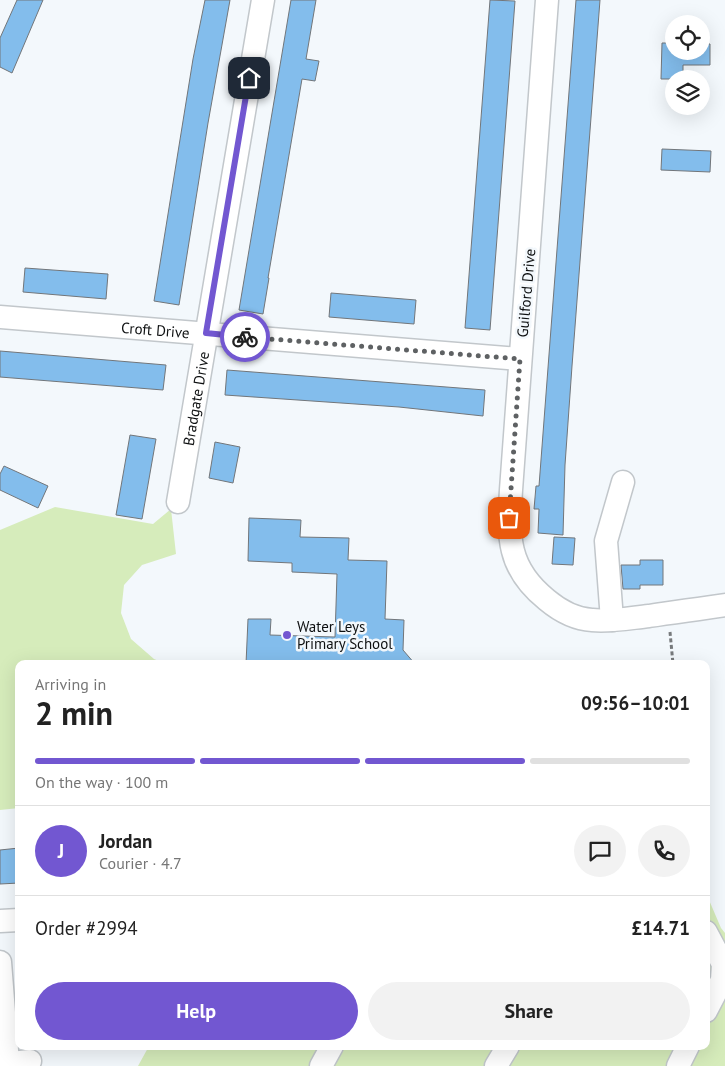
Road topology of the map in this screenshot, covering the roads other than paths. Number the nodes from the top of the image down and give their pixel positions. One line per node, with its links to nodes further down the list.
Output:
1 (263, 0): 4 (street, Bradgate Drive)
2 (547, 0): 5 (street, Guilford Drive)
3 (0, 317): 4 (street, Croft Drive)
4 (206, 333): 5 (street, Croft Drive); 7 (street, Bradgate Drive)
5 (520, 359): 9 (street, Guilford Drive)
6 (623, 482): 9 (street)
7 (178, 502)
8 (725, 605): 9 (street, Guilford Drive)
9 (612, 620)
10 (15, 920): 11 (street)
11 (0, 922)
12 (710, 940): 14 (street)
13 (0, 962): 18 (street)
14 (710, 1003)
15 (330, 1050): 19 (street)
16 (506, 1050): 20 (street)
17 (686, 1050): 21 (street)
18 (13, 1062)
19 (321, 1066)
20 (496, 1066)
21 (678, 1066)

